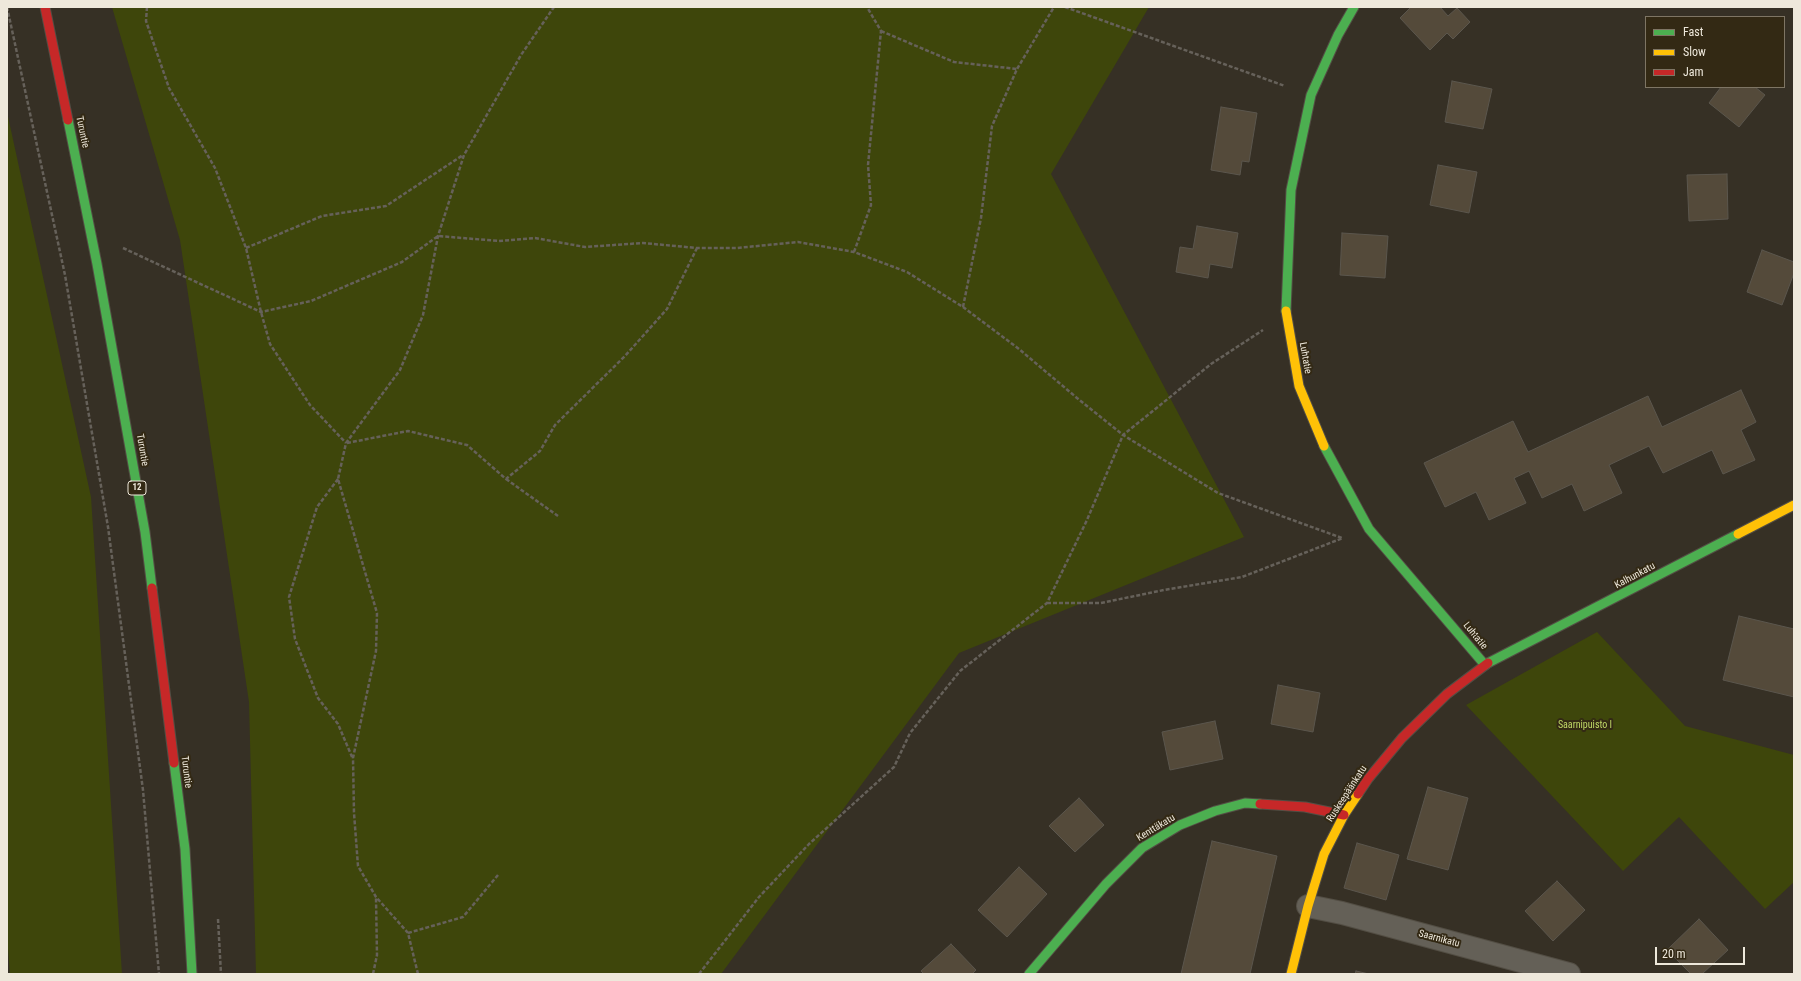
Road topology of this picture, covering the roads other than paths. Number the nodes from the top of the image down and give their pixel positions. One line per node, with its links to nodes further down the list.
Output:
1 (45, 7): 7 (main road, Turuntie / 12)
2 (1354, 7): 4 (main road, Luhtatie)
3 (1794, 505): 4 (main road, Kalhunkatu)
4 (1485, 666): 5 (main road, Ruskeepäänkatu)
5 (1344, 815): 6 (main road, Ruskeepäänkatu); 8 (main road, Kenttäkatu)
6 (1308, 906): 9 (main road, Ruskeepäänkatu); 10 (street, Saarnikatu)
7 (192, 974)
8 (1029, 974)
9 (1291, 974)
10 (1569, 974)

